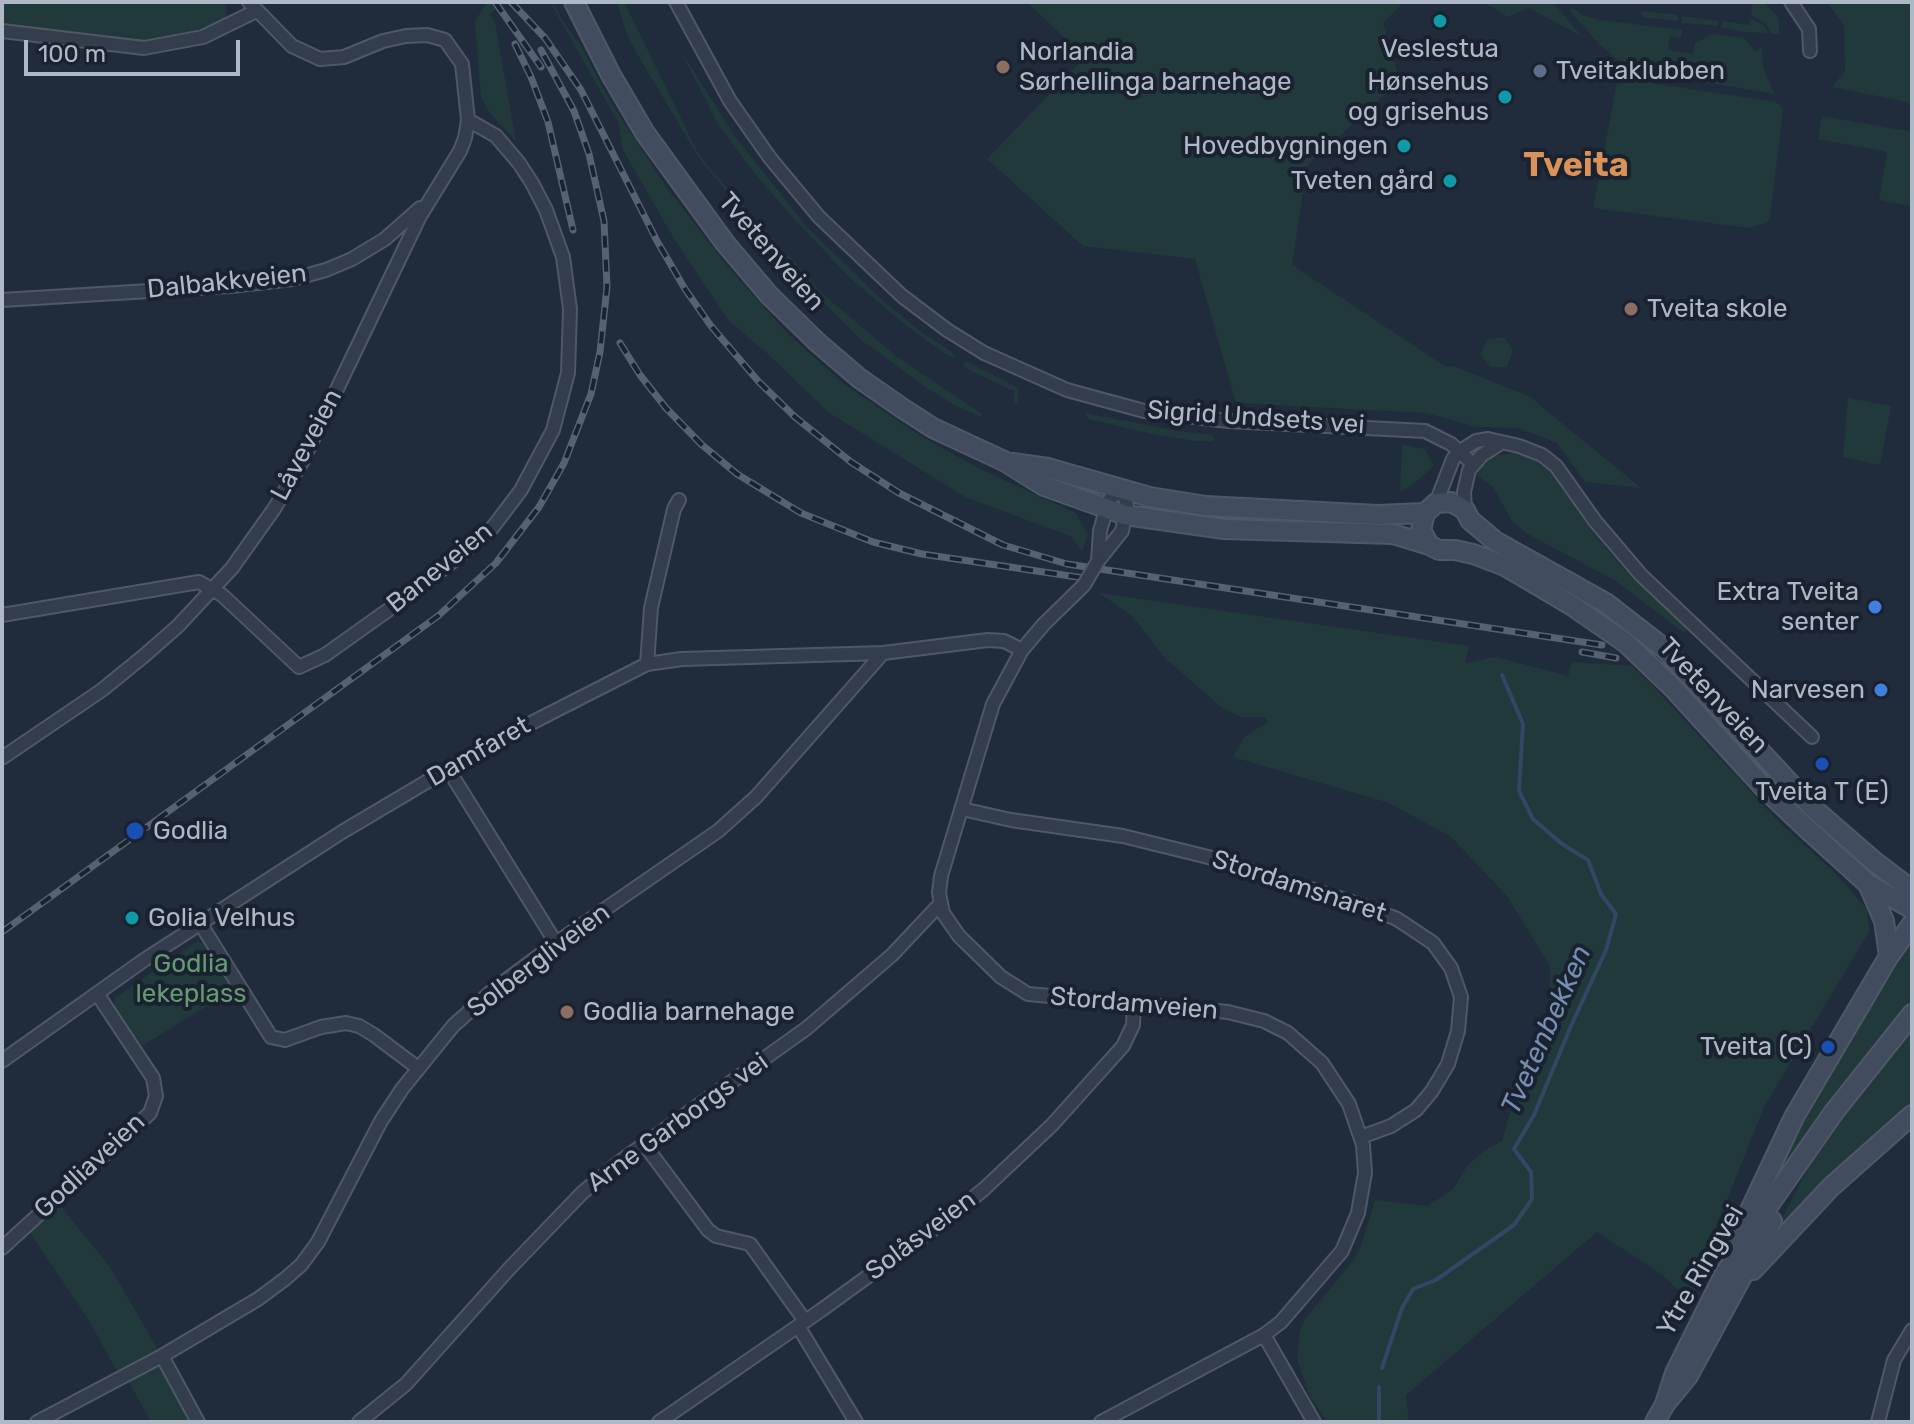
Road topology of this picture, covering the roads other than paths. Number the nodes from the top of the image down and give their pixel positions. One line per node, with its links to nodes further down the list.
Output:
1 (574, 2): 12 (main road, Tvetenveien)
2 (676, 2): 11 (street, Sigrid Undsets vei)
3 (1791, 2): 6 (street)
4 (253, 6): 5 (street); 7 (street, Låveveien)
5 (2, 31)
6 (1810, 51)
7 (468, 120): 8 (street, Låveveien); 23 (street, Baneveien)
8 (428, 200): 9 (street, Dalbakkveien); 23 (street, Låveveien)
9 (2, 300)
10 (1501, 443): 11 (street); 13 (street); 28 (street)
11 (1460, 451): 13 (street, Sigrid Undsets vei); 16 (street)
12 (1004, 461): 14 (main road, Tvetenveien); 17 (main road, Tvetenveien)
13 (1473, 464): 19 (street)
14 (1122, 489): 16 (main road, Tvetenveien); 17 (street); 18 (street)
15 (679, 500): 27 (street)
16 (1430, 508): 19 (main road, Tvetenveien); 20 (main road)
17 (1106, 510): 18 (main road, Tvetenveien); 22 (street)
18 (1125, 515): 20 (main road, Tvetenveien); 22 (street)
19 (1467, 515): 21 (main road); 33 (main road, Tvetenveien)
20 (1429, 545): 21 (main road, Tvetenveien)
21 (1455, 550): 32 (main road, Tvetenveien)
22 (1101, 555): 25 (street, bridge)
23 (214, 589): 24 (street); 29 (street, Låveveien)
24 (2, 615)
25 (1022, 650): 26 (street, Damfaret); 31 (street)
26 (883, 653): 27 (street, Damfaret); 38 (street, Solbergliveien)
27 (647, 664): 30 (street, Damfaret)
28 (1812, 737)
29 (2, 758)
30 (448, 769): 36 (street, Damfaret); 38 (street)
31 (962, 809): 34 (street); 46 (street, Stordamsnaret)
32 (1875, 888): 35 (main road, Tvetenveien); 37 (main road); 39 (main road)
33 (1912, 890)
34 (940, 904): 41 (street, Stordamveien); 47 (street, Arne Garborgs vei)
35 (1912, 909)
36 (200, 923): 40 (street, Damfaret); 44 (street)
37 (1908, 931): 39 (main road)
38 (556, 943): 44 (street, Solbergliveien)
39 (1889, 956): 49 (main road)
40 (98, 995): 43 (street, Damfaret); 48 (street, Godliaveien)
41 (1134, 1005): 46 (street, Stordamveien); 50 (street, Solåsveien)
42 (1912, 1014): 49 (main road, Ytre Ringvei)
43 (2, 1061)
44 (418, 1068): 53 (street, Solbergliveien)
45 (1912, 1115): 49 (main road)
46 (1361, 1137): 52 (street, Stordamveien)
47 (644, 1144): 50 (street); 56 (street, Arne Garborgs vei)
48 (2, 1248)
49 (1729, 1282): 61 (main road, Ytre Ringvei)
50 (802, 1324): 57 (street, Solåsveien); 58 (street)
51 (1912, 1330): 62 (street)
52 (1264, 1335): 59 (street, Stordamveien); 60 (street)
53 (162, 1356): 54 (street, Solbergliveien); 55 (street)
54 (37, 1422)
55 (198, 1422)
56 (359, 1422)
57 (659, 1422)
58 (856, 1422)
59 (1101, 1422)
60 (1314, 1422)
61 (1655, 1422)
62 (1878, 1422)

